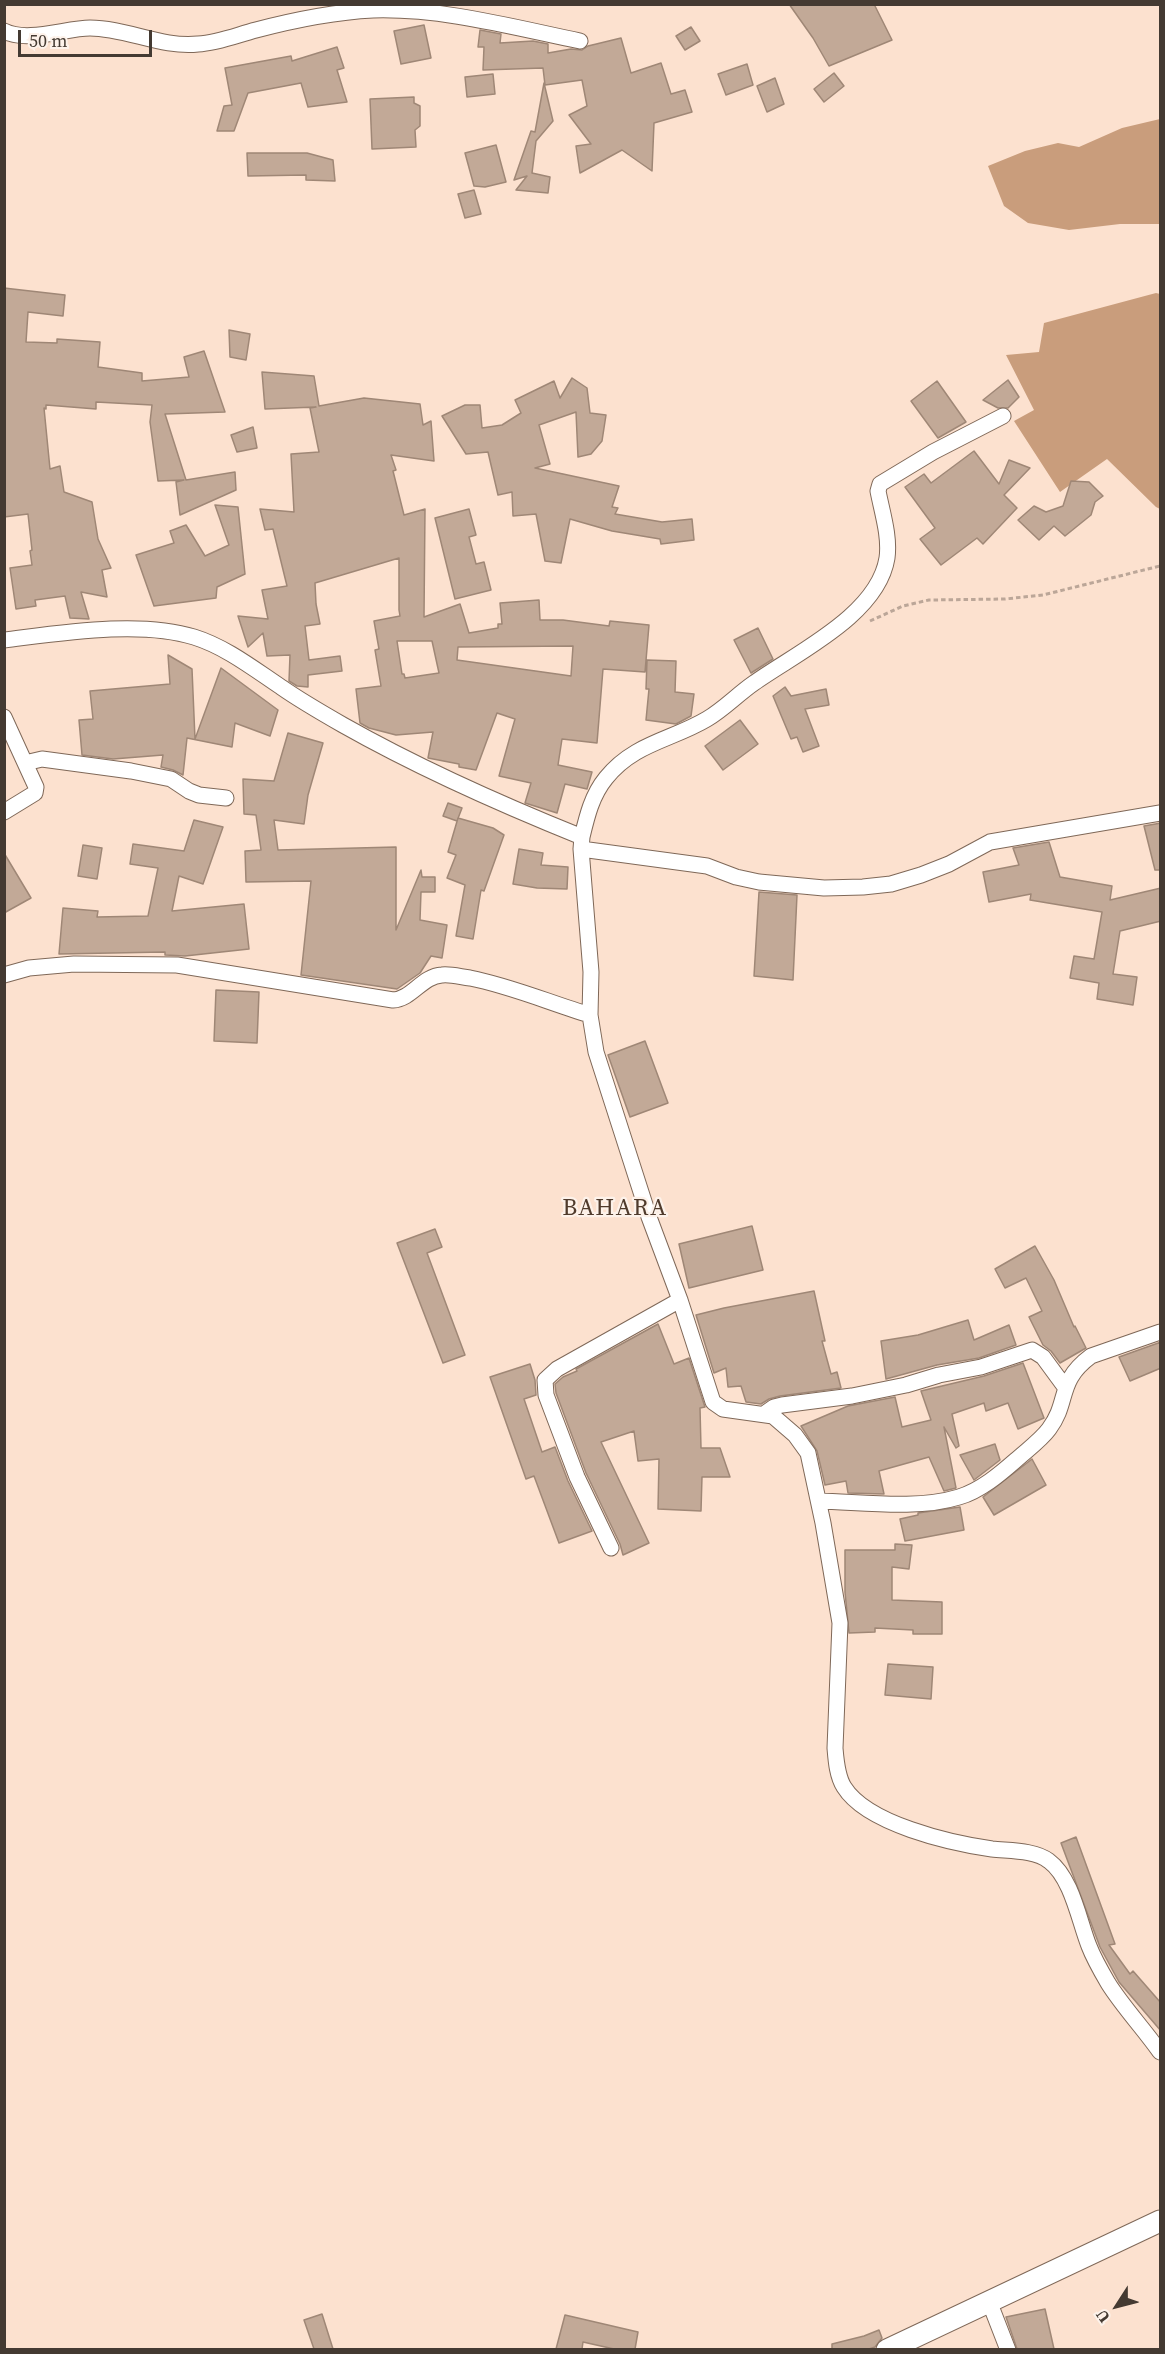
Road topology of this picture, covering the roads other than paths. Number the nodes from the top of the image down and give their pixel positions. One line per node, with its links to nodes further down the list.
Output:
1 (4, 31): 2 (street)
2 (580, 41)
3 (1003, 416): 10 (street)
4 (4, 640): 10 (street)
5 (4, 717): 6 (street)
6 (25, 763): 7 (street); 8 (street)
7 (226, 798)
8 (4, 812)
9 (1161, 813): 10 (street)
10 (581, 843): 12 (street)
11 (4, 975): 12 (street)
12 (590, 1015): 13 (street)
13 (680, 1300): 16 (street); 18 (street)
14 (1161, 1332): 15 (street)
15 (1065, 1387): 16 (street); 17 (street)
16 (764, 1414): 17 (street)
17 (819, 1501): 19 (street)
18 (611, 1548)
19 (1161, 2052)
20 (1161, 2221): 21 (main road)
21 (989, 2301): 22 (main road); 23 (street)
22 (887, 2349)
23 (1008, 2349)

